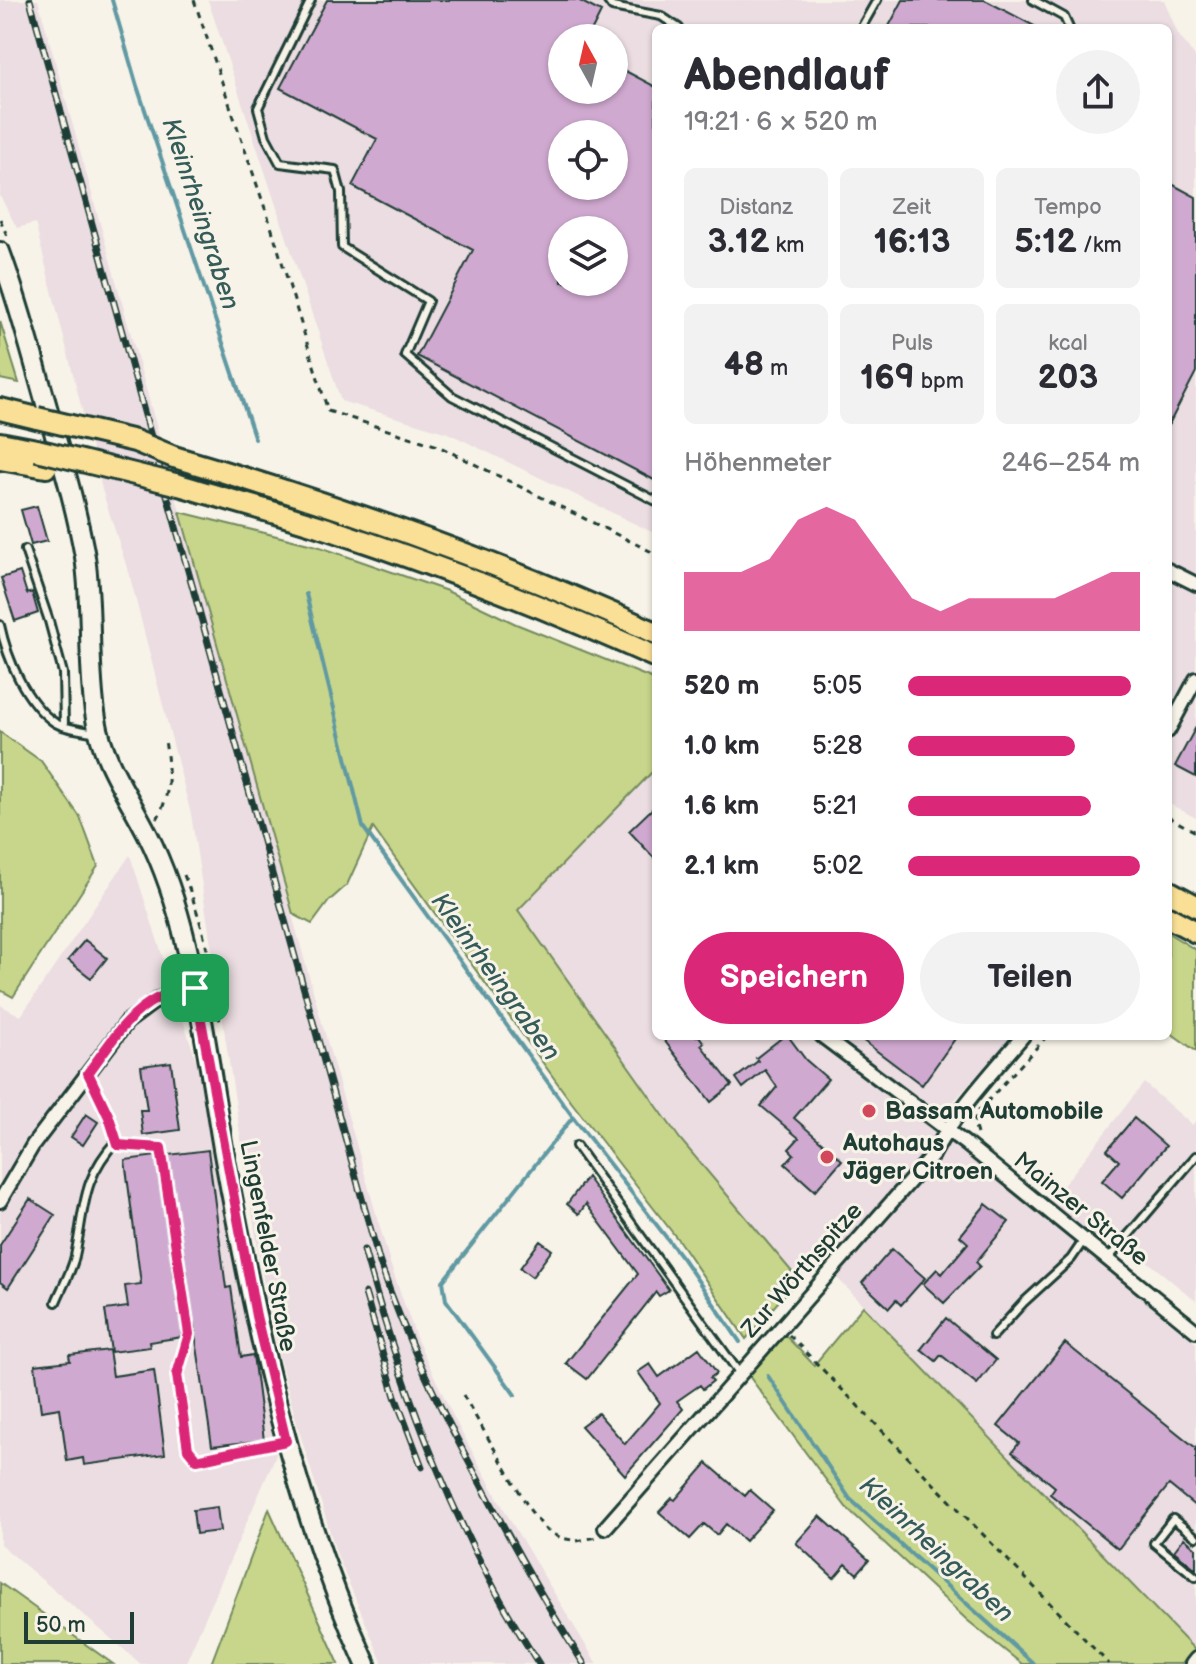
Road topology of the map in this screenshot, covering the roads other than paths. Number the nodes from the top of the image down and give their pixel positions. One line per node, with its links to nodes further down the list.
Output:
1 (311, 0): 15 (lane)
2 (607, 0): 5 (lane)
3 (877, 0): 6 (lane)
4 (1033, 0): 7 (lane)
5 (673, 24)
6 (863, 24)
7 (1067, 24)
8 (0, 252): 25 (main road, Lingenfelder Straße)
9 (0, 409): 11 (highway)
10 (0, 421): 11 (highway)
11 (37, 424): 20 (highway, bridge)
12 (0, 443): 13 (highway)
13 (41, 458): 14 (highway); 21 (highway, bridge)
14 (0, 459)
15 (652, 499)
16 (25, 550): 24 (lane)
17 (1172, 572): 18 (street)
18 (1196, 584)
19 (0, 625): 24 (lane)
20 (652, 631)
21 (652, 655)
22 (1196, 679): 23 (street)
23 (1172, 724)
24 (64, 726): 25 (lane)
25 (100, 734): 30 (main road, Lingenfelder Straße)
26 (1172, 893): 27 (highway)
27 (1196, 906)
28 (1172, 919): 29 (highway)
29 (1196, 932)
30 (195, 988): 33 (street); 45 (main road, Lingenfelder Straße)
31 (827, 1040): 34 (street, Mainzer Straße)
32 (1020, 1040): 34 (street, Zur Wörthspitze)
33 (88, 1073): 35 (lane); 38 (street)
34 (946, 1129): 39 (street, Mainzer Straße); 44 (street, Zur Wörthspitze)
35 (117, 1140): 41 (lane); 45 (lane)
36 (576, 1146): 44 (lane)
37 (1196, 1156): 40 (lane)
38 (0, 1201)
39 (1084, 1240): 40 (street, Mainzer Straße); 43 (lane)
40 (1108, 1259): 42 (street, Mainzer Straße)
41 (56, 1302)
42 (1196, 1331)
43 (993, 1336)
44 (740, 1374): 46 (street, Zur Wörthspitze)
45 (286, 1441): 50 (main road, Lingenfelder Straße)
46 (605, 1528)
47 (1196, 1537): 48 (lane)
48 (1196, 1577)
49 (1196, 1659): 51 (street)
50 (366, 1664)
51 (1192, 1664)

